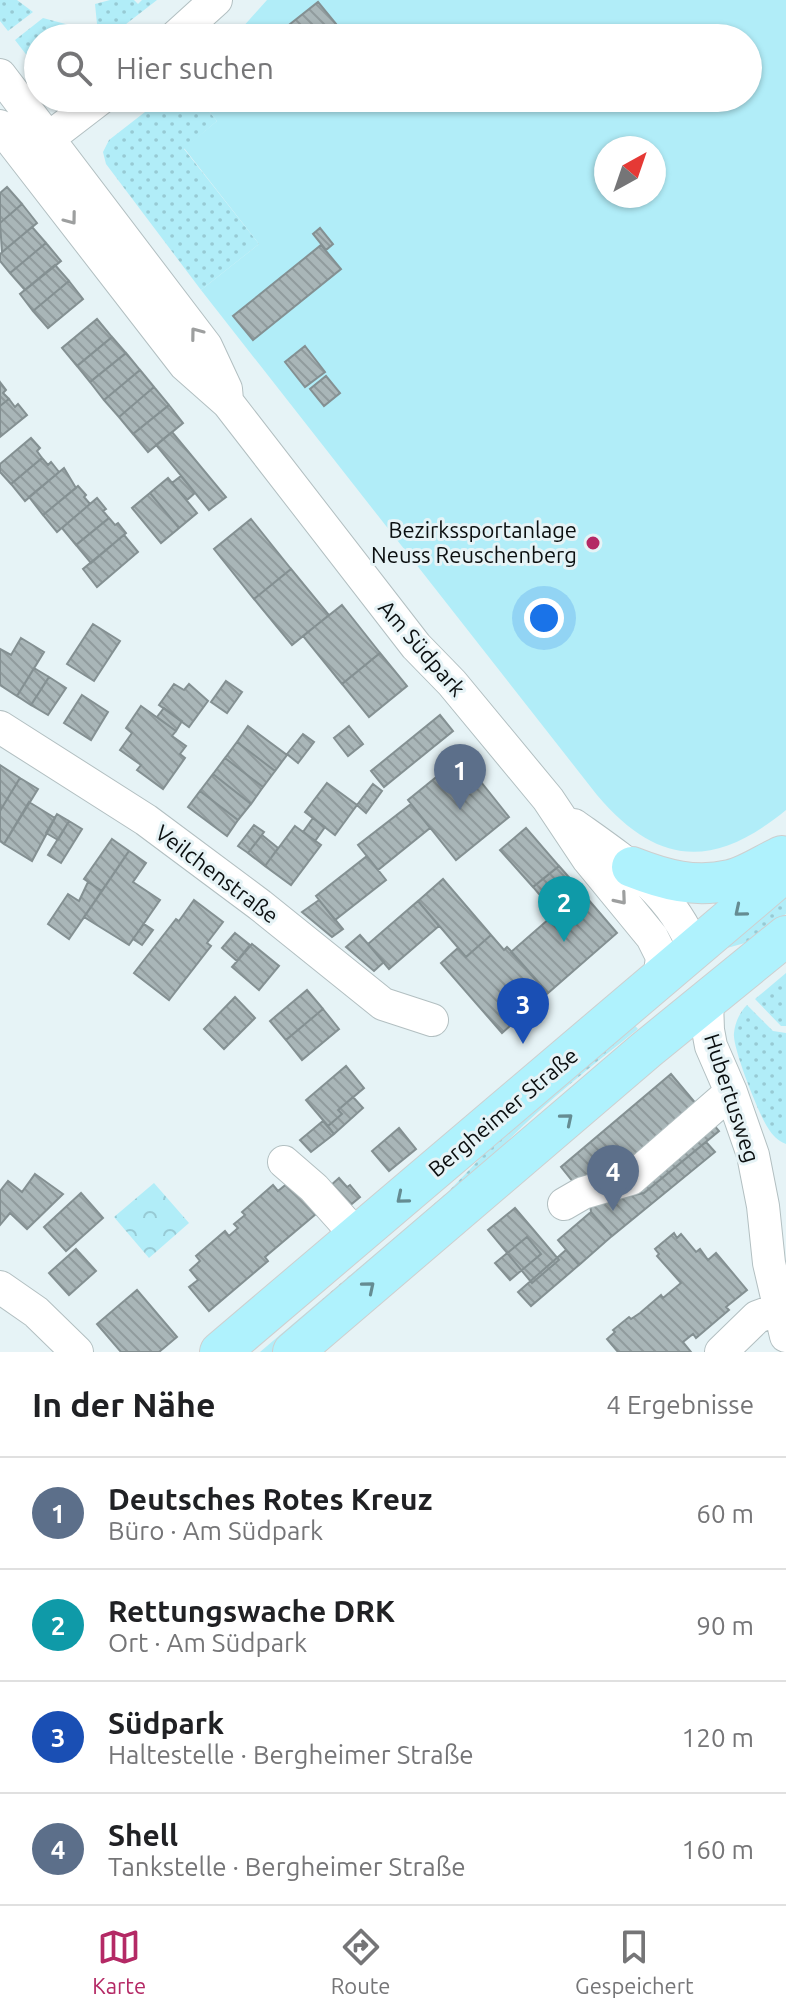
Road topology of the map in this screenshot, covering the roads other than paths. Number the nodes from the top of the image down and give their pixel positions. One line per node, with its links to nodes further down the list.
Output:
1 (216, 0): 2 (street)
2 (189, 24)
3 (0, 75): 6 (street, Am Südpark)
4 (83, 112): 6 (street)
5 (0, 126): 6 (street, Am Südpark)
6 (36, 148): 8 (street, Am Südpark)
7 (0, 727): 16 (street, Veilchenstraße)
8 (560, 815): 10 (street, Am Südpark); 14 (street, Am Südpark, one-way to 14)
9 (786, 855): 10 (main road)
10 (632, 867): 13 (street, Am Südpark)
11 (786, 871): 13 (main road, Bergheimer Straße, one-way to 13)
12 (786, 936): 15 (main road, Bergheimer Straße)
13 (694, 950): 14 (main road, Bergheimer Straße); 15 (main road)
14 (659, 980): 21 (main road, Bergheimer Straße, one-way to 21)
15 (707, 1001): 17 (street, Hubertusweg); 27 (main road, Bergheimer Straße, one-way to 15)
16 (432, 1020)
17 (731, 1092): 19 (street, Hubertusweg); 20 (street)
18 (284, 1162): 21 (street)
19 (774, 1198): 23 (street, Hubertusweg)
20 (564, 1204)
21 (357, 1236): 26 (main road, Bergheimer Straße)
22 (4, 1291): 24 (street); 25 (street)
23 (782, 1322): 28 (street)
24 (47, 1352)
25 (77, 1352)
26 (220, 1352)
27 (293, 1352)
28 (721, 1352)

